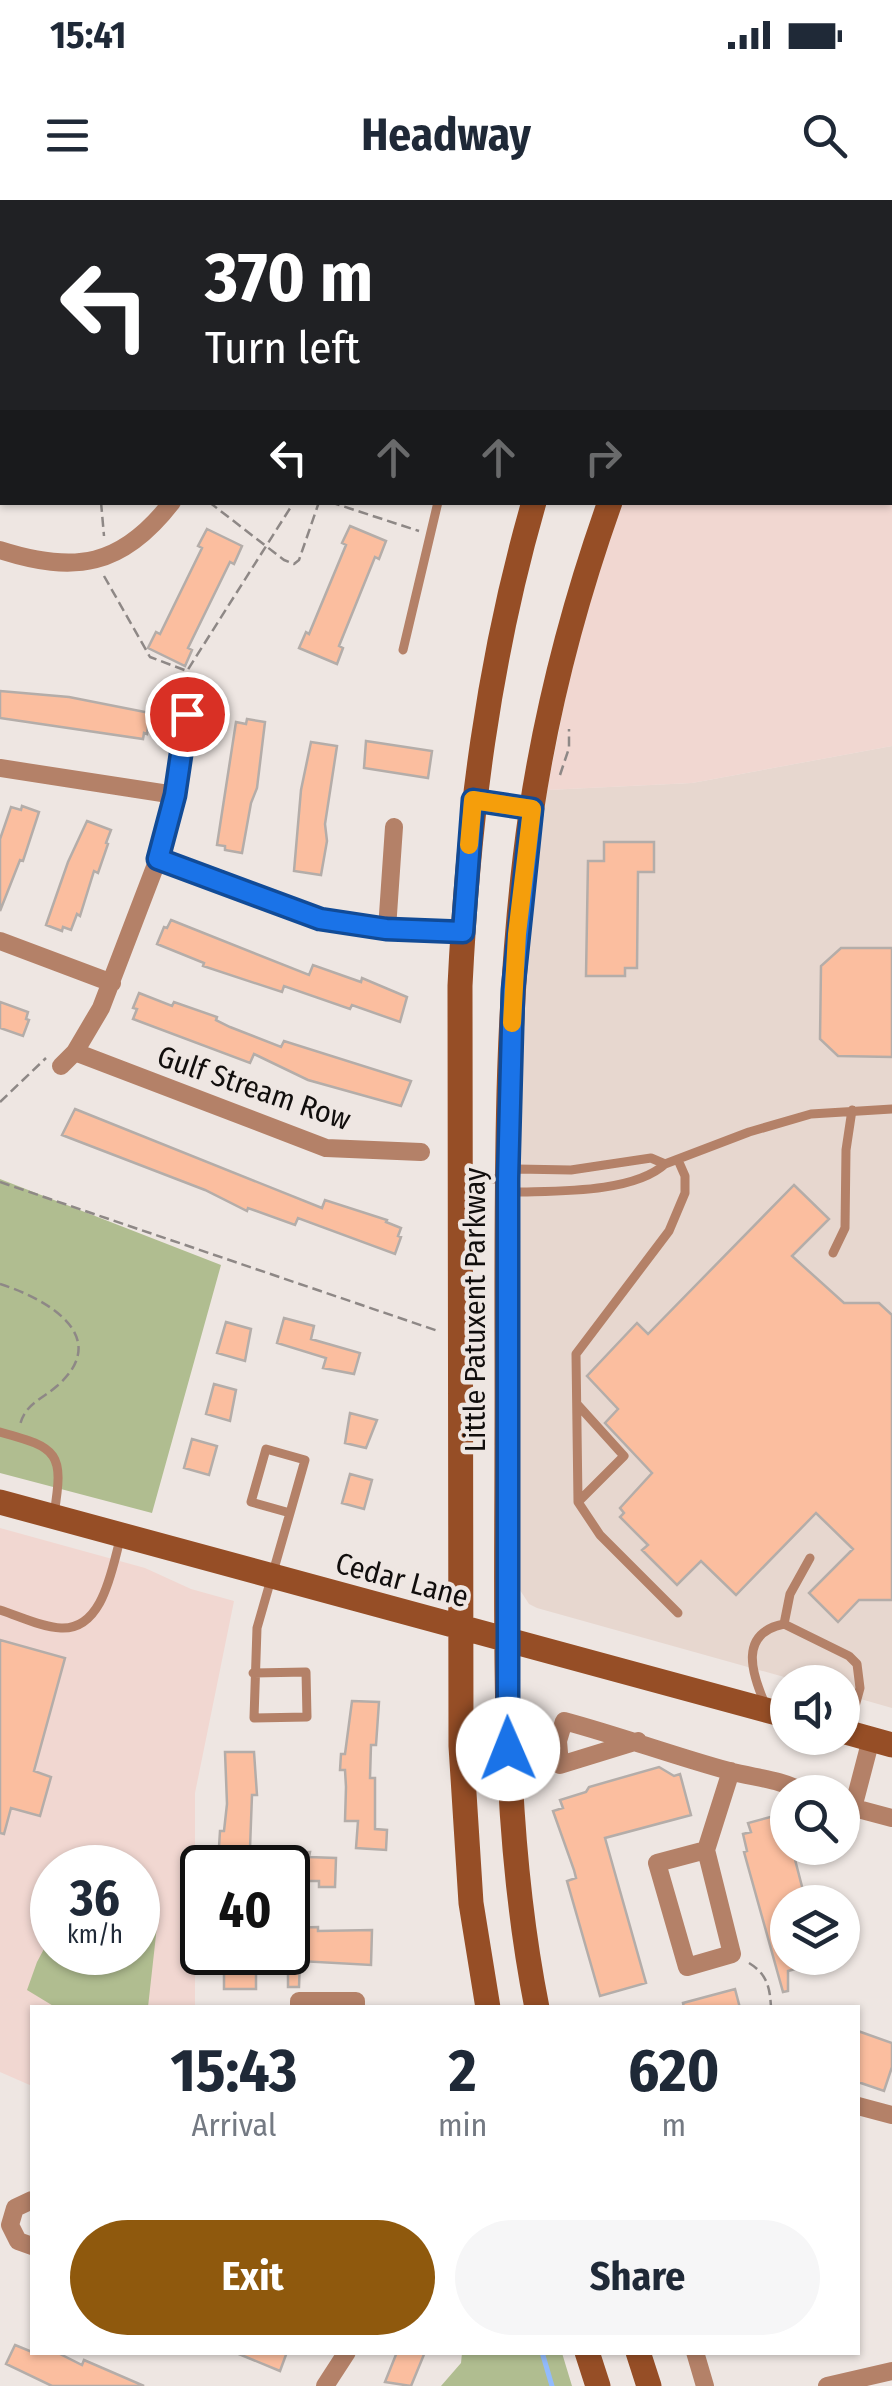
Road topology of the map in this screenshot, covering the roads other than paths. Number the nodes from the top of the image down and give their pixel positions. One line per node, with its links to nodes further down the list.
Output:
1 (169, 505): 5 (street)
2 (437, 505): 6 (lane)
3 (533, 505): 10 (main road, Little Patuxent Parkway)
4 (609, 505): 11 (main road, Little Patuxent Parkway)
5 (0, 550)
6 (403, 650)
7 (187, 714): 9 (street)
8 (0, 768): 9 (street)
9 (175, 795): 13 (street)
10 (473, 800): 11 (lane); 15 (main road, Little Patuxent Parkway)
11 (532, 809): 26 (main road, Little Patuxent Parkway)
12 (394, 827): 14 (street)
13 (158, 859): 14 (street); 17 (street)
14 (386, 929): 15 (street)
15 (463, 932): 25 (main road, Little Patuxent Parkway)
16 (0, 941): 17 (street)
17 (112, 983): 18 (street)
18 (75, 1052): 19 (street); 22 (street, Gulf Stream Row)
19 (60, 1066)
20 (852, 1110): 21 (lane); 23 (lane); 27 (lane)
21 (892, 1110)
22 (421, 1152)
23 (678, 1160): 24 (lane); 28 (lane)
24 (665, 1164): 26 (lane); 26 (lane)
25 (461, 1179): 26 (lane); 40 (main road, Little Patuxent Parkway)
26 (508, 1179): 41 (main road, Little Patuxent Parkway)
27 (833, 1253)
28 (576, 1404): 31 (lane); 31 (lane)
29 (0, 1432): 33 (lane)
30 (0, 1502): 33 (main road, Cedar Lane)
31 (578, 1502): 38 (lane)
32 (290, 1513): 32 (lane); 36 (lane)
33 (54, 1516): 34 (main road, Cedar Lane)
34 (121, 1536): 36 (main road, Cedar Lane); 37 (lane)
35 (810, 1558): 39 (lane)
36 (271, 1578): 40 (main road, Cedar Lane); 42 (lane)
37 (0, 1610)
38 (678, 1613)
39 (784, 1624): 43 (lane); 45 (lane)
40 (458, 1628): 41 (main road, Cedar Lane); 55 (main road, Little Patuxent Parkway)
41 (507, 1642): 44 (main road, Cedar Lane); 56 (main road, Little Patuxent Parkway)
42 (253, 1674): 42 (lane)
43 (770, 1699)
44 (770, 1712)
45 (863, 1737): 48 (street)
46 (638, 1741): 47 (street)
47 (730, 1771): 49 (street); 52 (street)
48 (855, 1775)
49 (770, 1779)
50 (860, 1810): 51 (street)
51 (892, 1818)
52 (706, 1850): 52 (street)
53 (298, 2005): 54 (street)
54 (356, 2005)
55 (487, 2005)
56 (536, 2005)
57 (860, 2106): 58 (street)
58 (892, 2114)
59 (30, 2201): 60 (street)
60 (30, 2245)
61 (344, 2355): 66 (street)
62 (589, 2355): 67 (main road)
63 (639, 2355): 68 (main road)
64 (696, 2355): 69 (street)
65 (892, 2371): 70 (street)
66 (324, 2386)
67 (598, 2386)
68 (649, 2386)
69 (705, 2386)
70 (827, 2386)

